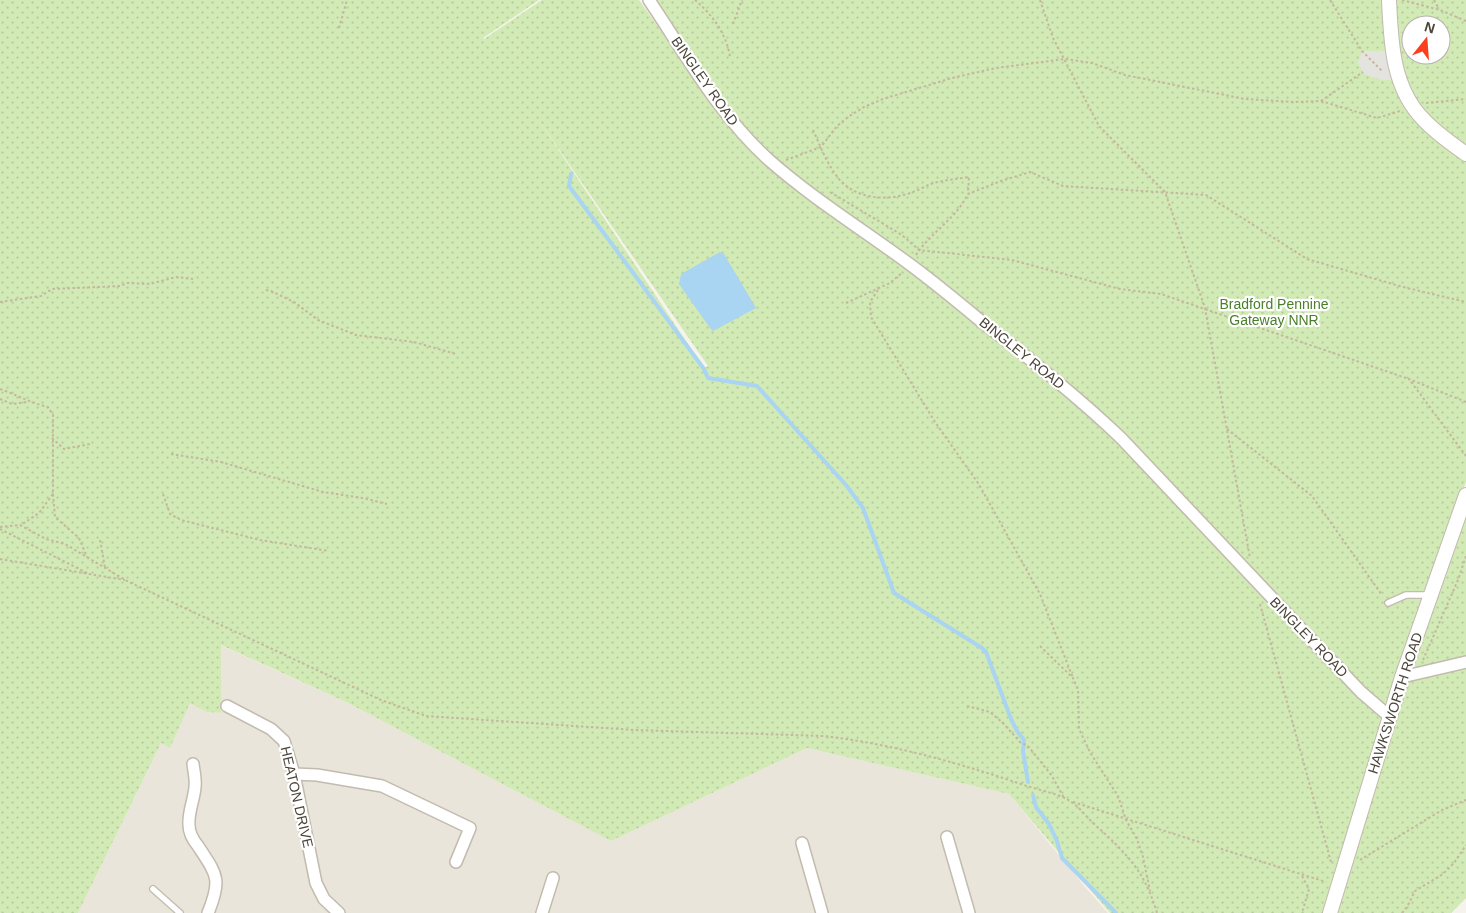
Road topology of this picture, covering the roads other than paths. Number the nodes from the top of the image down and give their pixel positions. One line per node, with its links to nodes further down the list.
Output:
1 (649, 0): 10 (street, BINGLEY ROAD)
2 (1389, 0): 3 (street)
3 (1466, 154)
4 (1466, 495): 5 (street, HAWKSWORTH ROAD)
5 (1430, 595): 6 (lane); 8 (street, HAWKSWORTH ROAD)
6 (1388, 603)
7 (1466, 662): 8 (street)
8 (1402, 677): 10 (street, HAWKSWORTH ROAD)
9 (227, 706): 12 (street, HEATON DRIVE)
10 (1390, 717): 24 (street, HAWKSWORTH ROAD)
11 (193, 764): 19 (street)
12 (294, 774): 15 (street); 20 (street, HEATON DRIVE)
13 (947, 837): 23 (street)
14 (802, 843): 22 (street)
15 (456, 862)
16 (553, 878): 21 (street)
17 (153, 889): 18 (lane)
18 (180, 913)
19 (208, 913)
20 (339, 913)
21 (542, 913)
22 (822, 913)
23 (969, 913)
24 (1330, 913)

